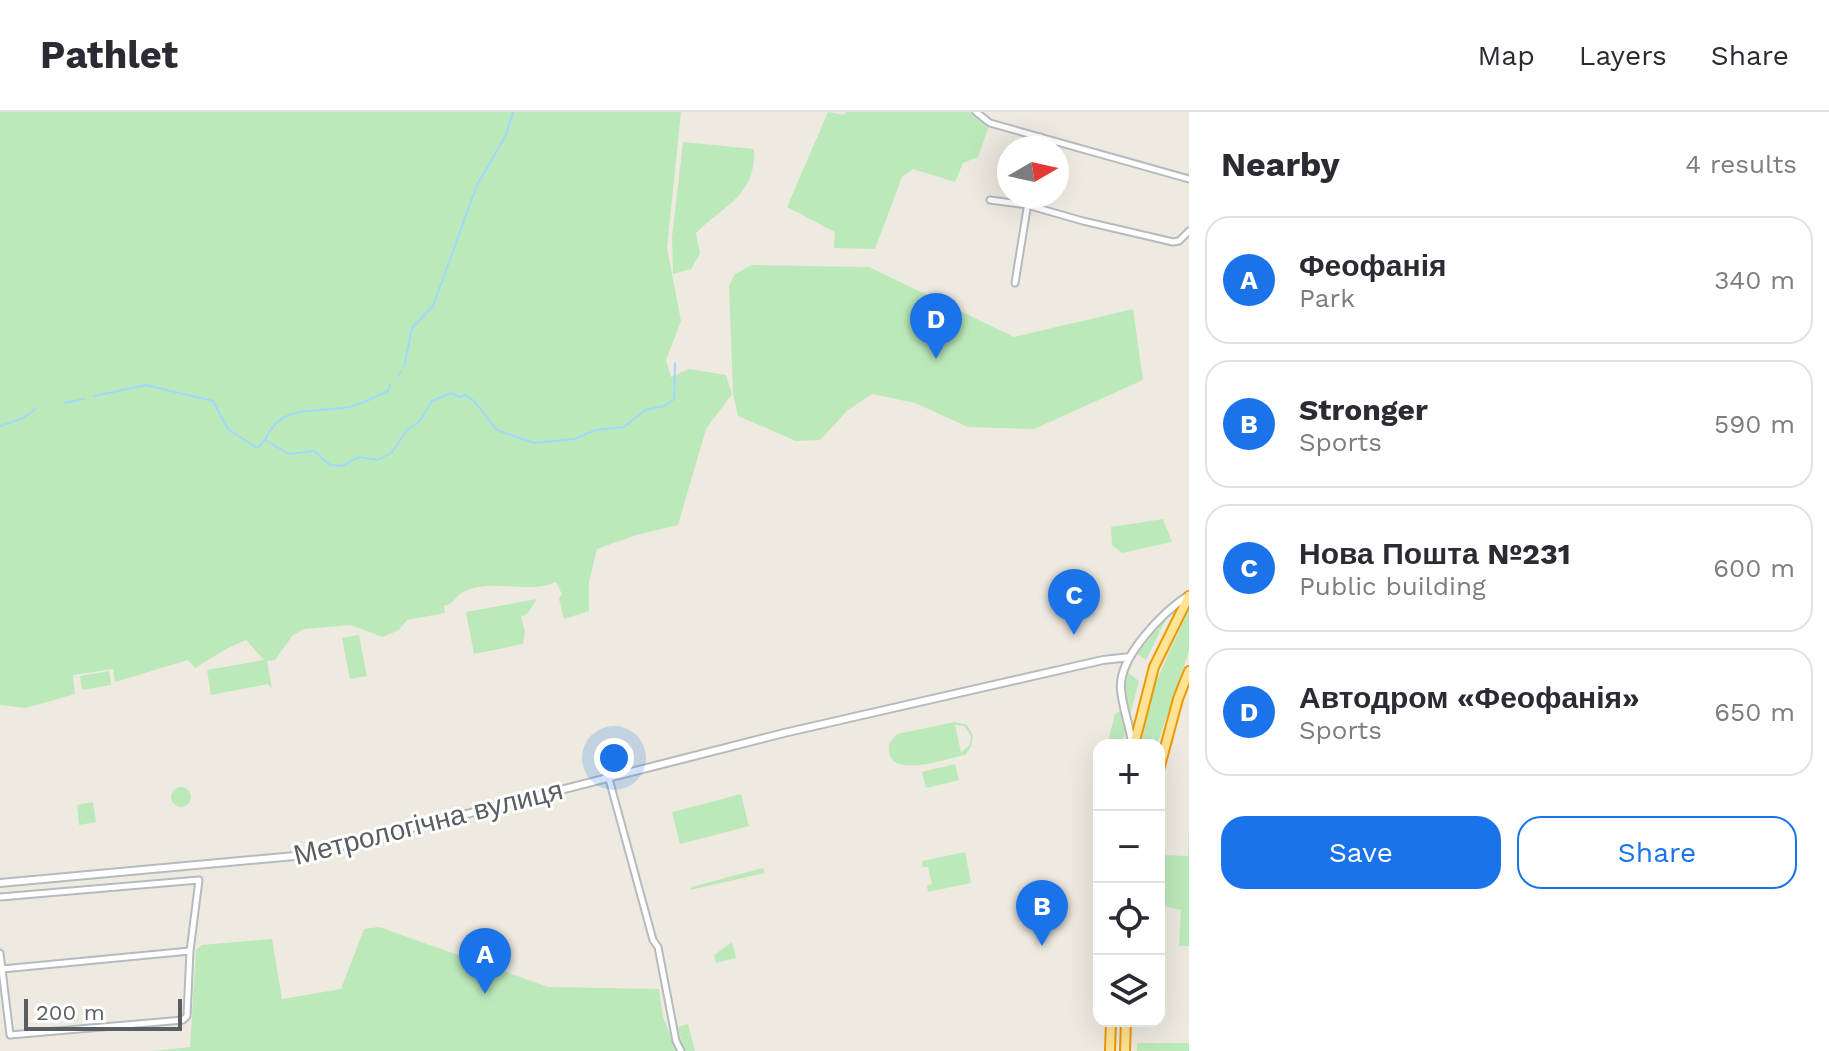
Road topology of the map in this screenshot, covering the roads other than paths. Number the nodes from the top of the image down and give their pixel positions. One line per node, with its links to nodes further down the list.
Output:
1 (976, 112): 2 (street)
2 (1037, 136)
3 (1069, 145): 4 (street)
4 (1189, 179)
5 (990, 200): 6 (street)
6 (997, 201)
7 (1027, 208): 10 (street)
8 (1038, 208): 9 (street)
9 (1189, 231)
10 (1015, 283)
11 (1189, 595): 12 (street); 15 (highway)
12 (1130, 657): 14 (street); 17 (street, Метрологічна вулиця)
13 (1189, 671): 16 (highway)
14 (1132, 739)
15 (1135, 739)
16 (1165, 748)
17 (609, 779): 18 (street, Метрологічна вулиця); 25 (street)
18 (0, 883)
19 (0, 897): 20 (street)
20 (190, 951): 22 (street); 22 (street)
21 (0, 953): 22 (street)
22 (2, 969)
23 (1111, 1027): 26 (highway)
24 (1126, 1027): 27 (highway)
25 (681, 1051)
26 (1110, 1051)
27 (1125, 1051)

